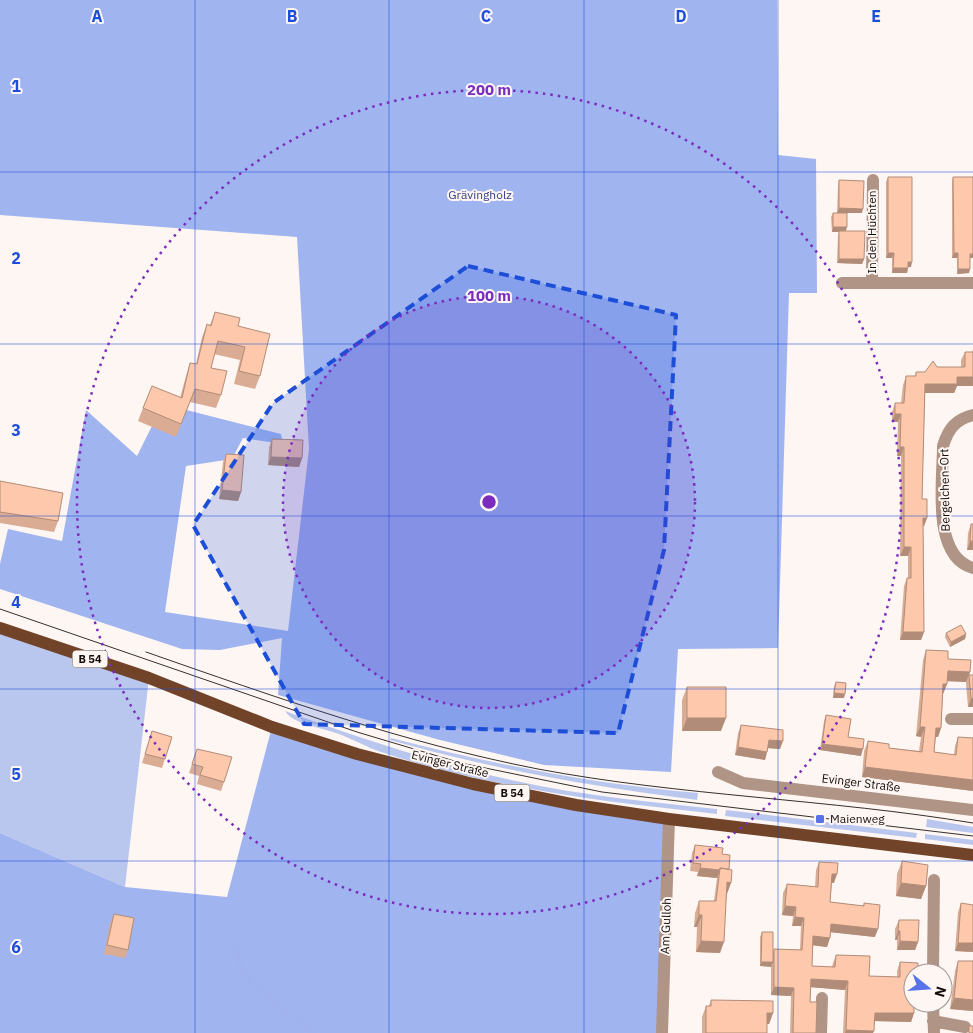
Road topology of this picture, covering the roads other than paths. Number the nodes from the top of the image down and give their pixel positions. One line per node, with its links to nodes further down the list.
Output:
1 (873, 180): 3 (street, In den Hüchten)
2 (842, 283): 3 (street, In den Hüchten)
3 (872, 283): 4 (street, In den Hüchten)
4 (973, 283)
5 (973, 415): 6 (street, Bergelchen-Ort)
6 (973, 568)
7 (0, 628): 12 (main road, Evinger Straße / B 54)
8 (951, 719): 9 (street)
9 (973, 719)
10 (718, 772): 11 (street, Evinger Straße)
11 (973, 810)
12 (670, 819): 13 (main road, Evinger Straße / B 54); 20 (street, Am Gulloh)
13 (973, 856)
14 (934, 880): 15 (street)
15 (933, 963)
16 (822, 998): 21 (street)
17 (933, 1013): 18 (street)
18 (933, 1027): 19 (street)
19 (965, 1027)
20 (662, 1033)
21 (821, 1033)

